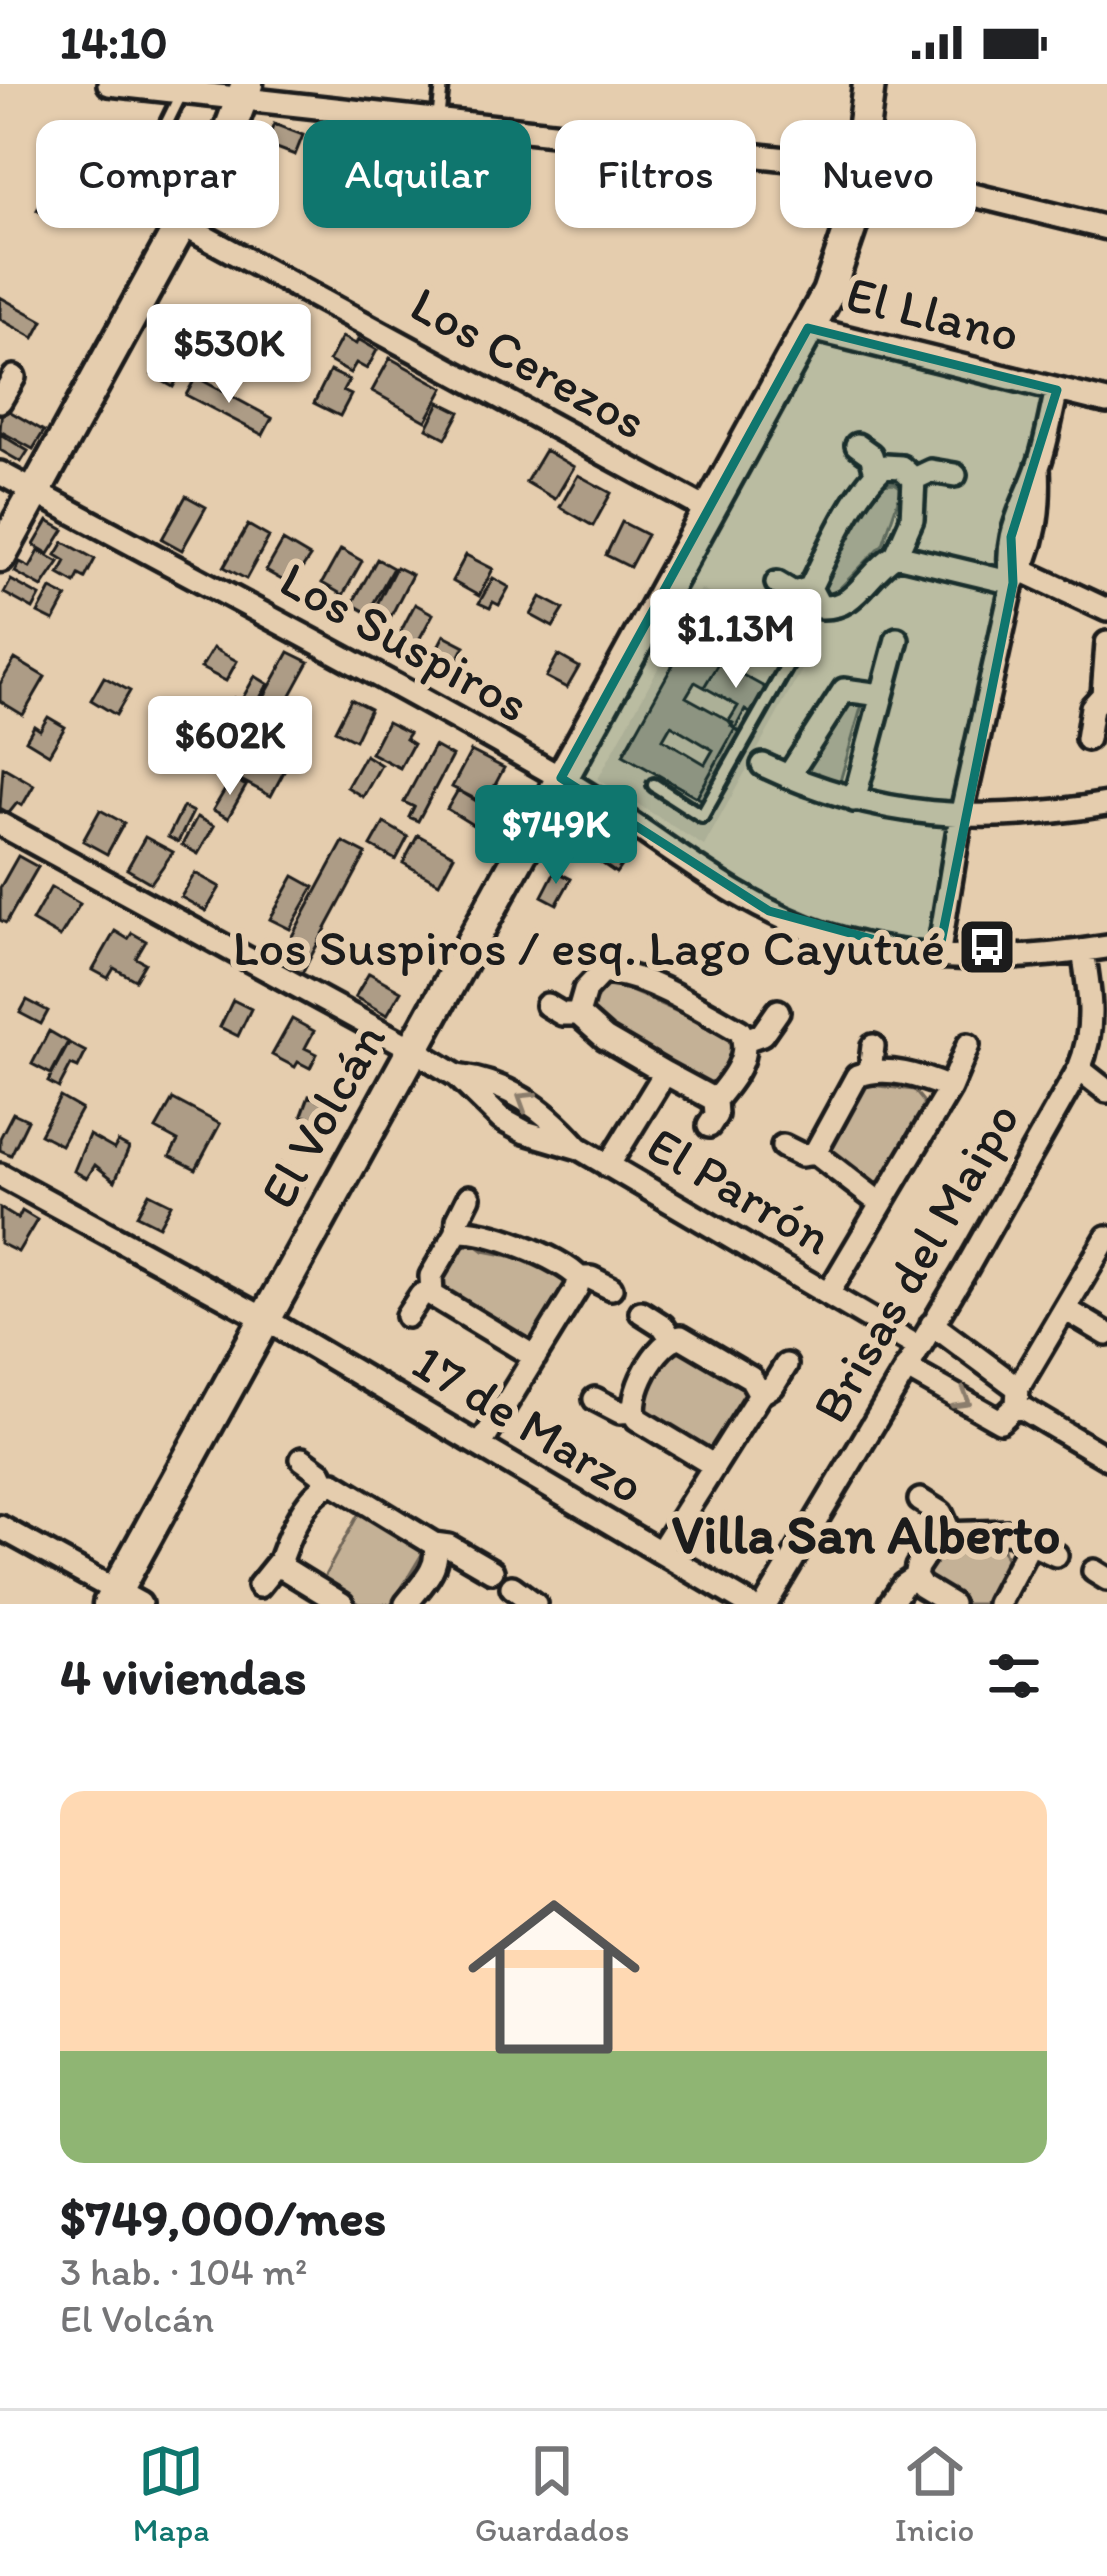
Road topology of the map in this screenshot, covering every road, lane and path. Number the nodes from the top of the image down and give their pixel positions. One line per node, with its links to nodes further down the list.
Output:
1 (109, 84): 4 (street)
2 (442, 84): 9 (lane)
3 (869, 84): 10 (street, El Volcán)
4 (182, 92): 5 (street); 6 (lane)
5 (246, 92): 7 (street); 8 (street)
6 (168, 120)
7 (232, 120)
8 (431, 120)
9 (438, 120)
10 (865, 120)
11 (531, 131): 12 (street)
12 (780, 158)
13 (976, 196): 17 (street)
14 (179, 228): 28 (street)
15 (216, 228): 29 (street, Los Cerezos)
16 (849, 228): 18 (street, El Volcán)
17 (1107, 228)
18 (808, 328): 20 (street, El Llano); 29 (street, El Volcán)
19 (14, 377): 21 (street)
20 (1057, 390): 22 (street, El Llano); 32 (street)
21 (0, 401)
22 (1107, 402)
23 (857, 445): 24 (street)
24 (876, 472): 27 (street); 34 (street)
25 (0, 473): 28 (street, Los Suspiros)
26 (955, 475): 27 (street)
27 (914, 479): 30 (street)
28 (35, 492): 31 (street); 44 (street, Los Suspiros)
29 (708, 511): 35 (street, El Volcán)
30 (896, 555): 32 (street); 34 (street)
31 (0, 556)
32 (1017, 576): 36 (street); 48 (street)
33 (777, 583): 34 (street)
34 (810, 588)
35 (662, 594): 44 (street, El Volcán); 45 (lane)
36 (1107, 610)
37 (897, 638): 39 (street)
38 (1107, 643): 40 (street)
39 (881, 695): 43 (street); 46 (street)
40 (1105, 695): 41 (street)
41 (1087, 739)
42 (763, 765): 43 (street)
43 (788, 777): 46 (street)
44 (561, 778): 52 (street, Los Suspiros); 59 (street, El Volcán)
45 (654, 785)
46 (854, 800): 48 (street)
47 (1107, 804): 48 (street)
48 (961, 817): 52 (street)
49 (0, 824): 59 (street, El Parrón)
50 (1107, 947): 51 (street, Los Suspiros)
51 (1083, 951): 52 (street, Los Suspiros); 60 (street, Brisas del Maipo)
52 (938, 957)
53 (547, 1005): 55 (street)
54 (778, 1011): 56 (street)
55 (578, 1014): 56 (street); 62 (street)
56 (745, 1040): 65 (street)
57 (968, 1045): 63 (street)
58 (873, 1046): 61 (street)
59 (413, 1049): 69 (street, El Parrón); 82 (street, El Volcán)
60 (1079, 1069): 64 (street); 83 (street, Brisas del Maipo)
61 (870, 1070): 63 (street); 68 (street)
62 (665, 1072): 65 (street); 69 (street)
63 (950, 1088): 72 (street)
64 (1107, 1091)
65 (715, 1100): 66 (street)
66 (709, 1126)
67 (784, 1146): 68 (street)
68 (815, 1153): 72 (street)
69 (608, 1166): 78 (street, El Parrón)
70 (0, 1175): 82 (street, 17 de Marzo)
71 (470, 1197): 73 (street)
72 (881, 1204): 78 (street)
73 (457, 1232): 75 (street); 77 (street)
74 (1107, 1237): 79 (street)
75 (579, 1278): 76 (street); 87 (street)
76 (611, 1288)
77 (430, 1291): 81 (street); 87 (street)
78 (827, 1294): 86 (street, El Parrón)
79 (1065, 1309): 84 (street); 91 (street)
80 (641, 1312): 85 (street)
81 (407, 1316)
82 (265, 1319): 94 (street, 17 de Marzo); 111 (street, El Volcán)
83 (932, 1324): 86 (street, Brisas del Maipo); 91 (street)
84 (1107, 1334)
85 (671, 1338): 90 (street); 93 (street)
86 (918, 1347): 89 (street, Brisas del Maipo)
87 (535, 1357): 94 (street)
88 (786, 1365): 90 (street)
89 (906, 1368): 91 (street, one-way to 91); 116 (street, Brisas del Maipo)
90 (760, 1394): 97 (street)
91 (1018, 1396): 95 (street)
92 (596, 1399): 93 (street)
93 (632, 1412): 97 (street)
94 (480, 1446): 104 (street, 17 de Marzo)
95 (1107, 1458)
96 (302, 1459): 98 (street)
97 (713, 1465): 104 (street)
98 (326, 1484): 103 (street); 106 (street)
99 (920, 1500): 101 (street)
100 (0, 1527): 111 (street)
101 (950, 1533): 102 (street); 108 (street)
102 (1025, 1541): 105 (street); 119 (street)
103 (434, 1544): 107 (street); 113 (street)
104 (660, 1552): 115 (street, 17 de Marzo)
105 (1056, 1555)
106 (280, 1560): 109 (street); 112 (street)
107 (492, 1570)
108 (915, 1577): 117 (street); 118 (street)
109 (259, 1586)
110 (512, 1587): 114 (street)
111 (122, 1600)
112 (342, 1604)
113 (406, 1604)
114 (535, 1604)
115 (748, 1604)
116 (766, 1604)
117 (890, 1604)
118 (950, 1604)
119 (998, 1604)

